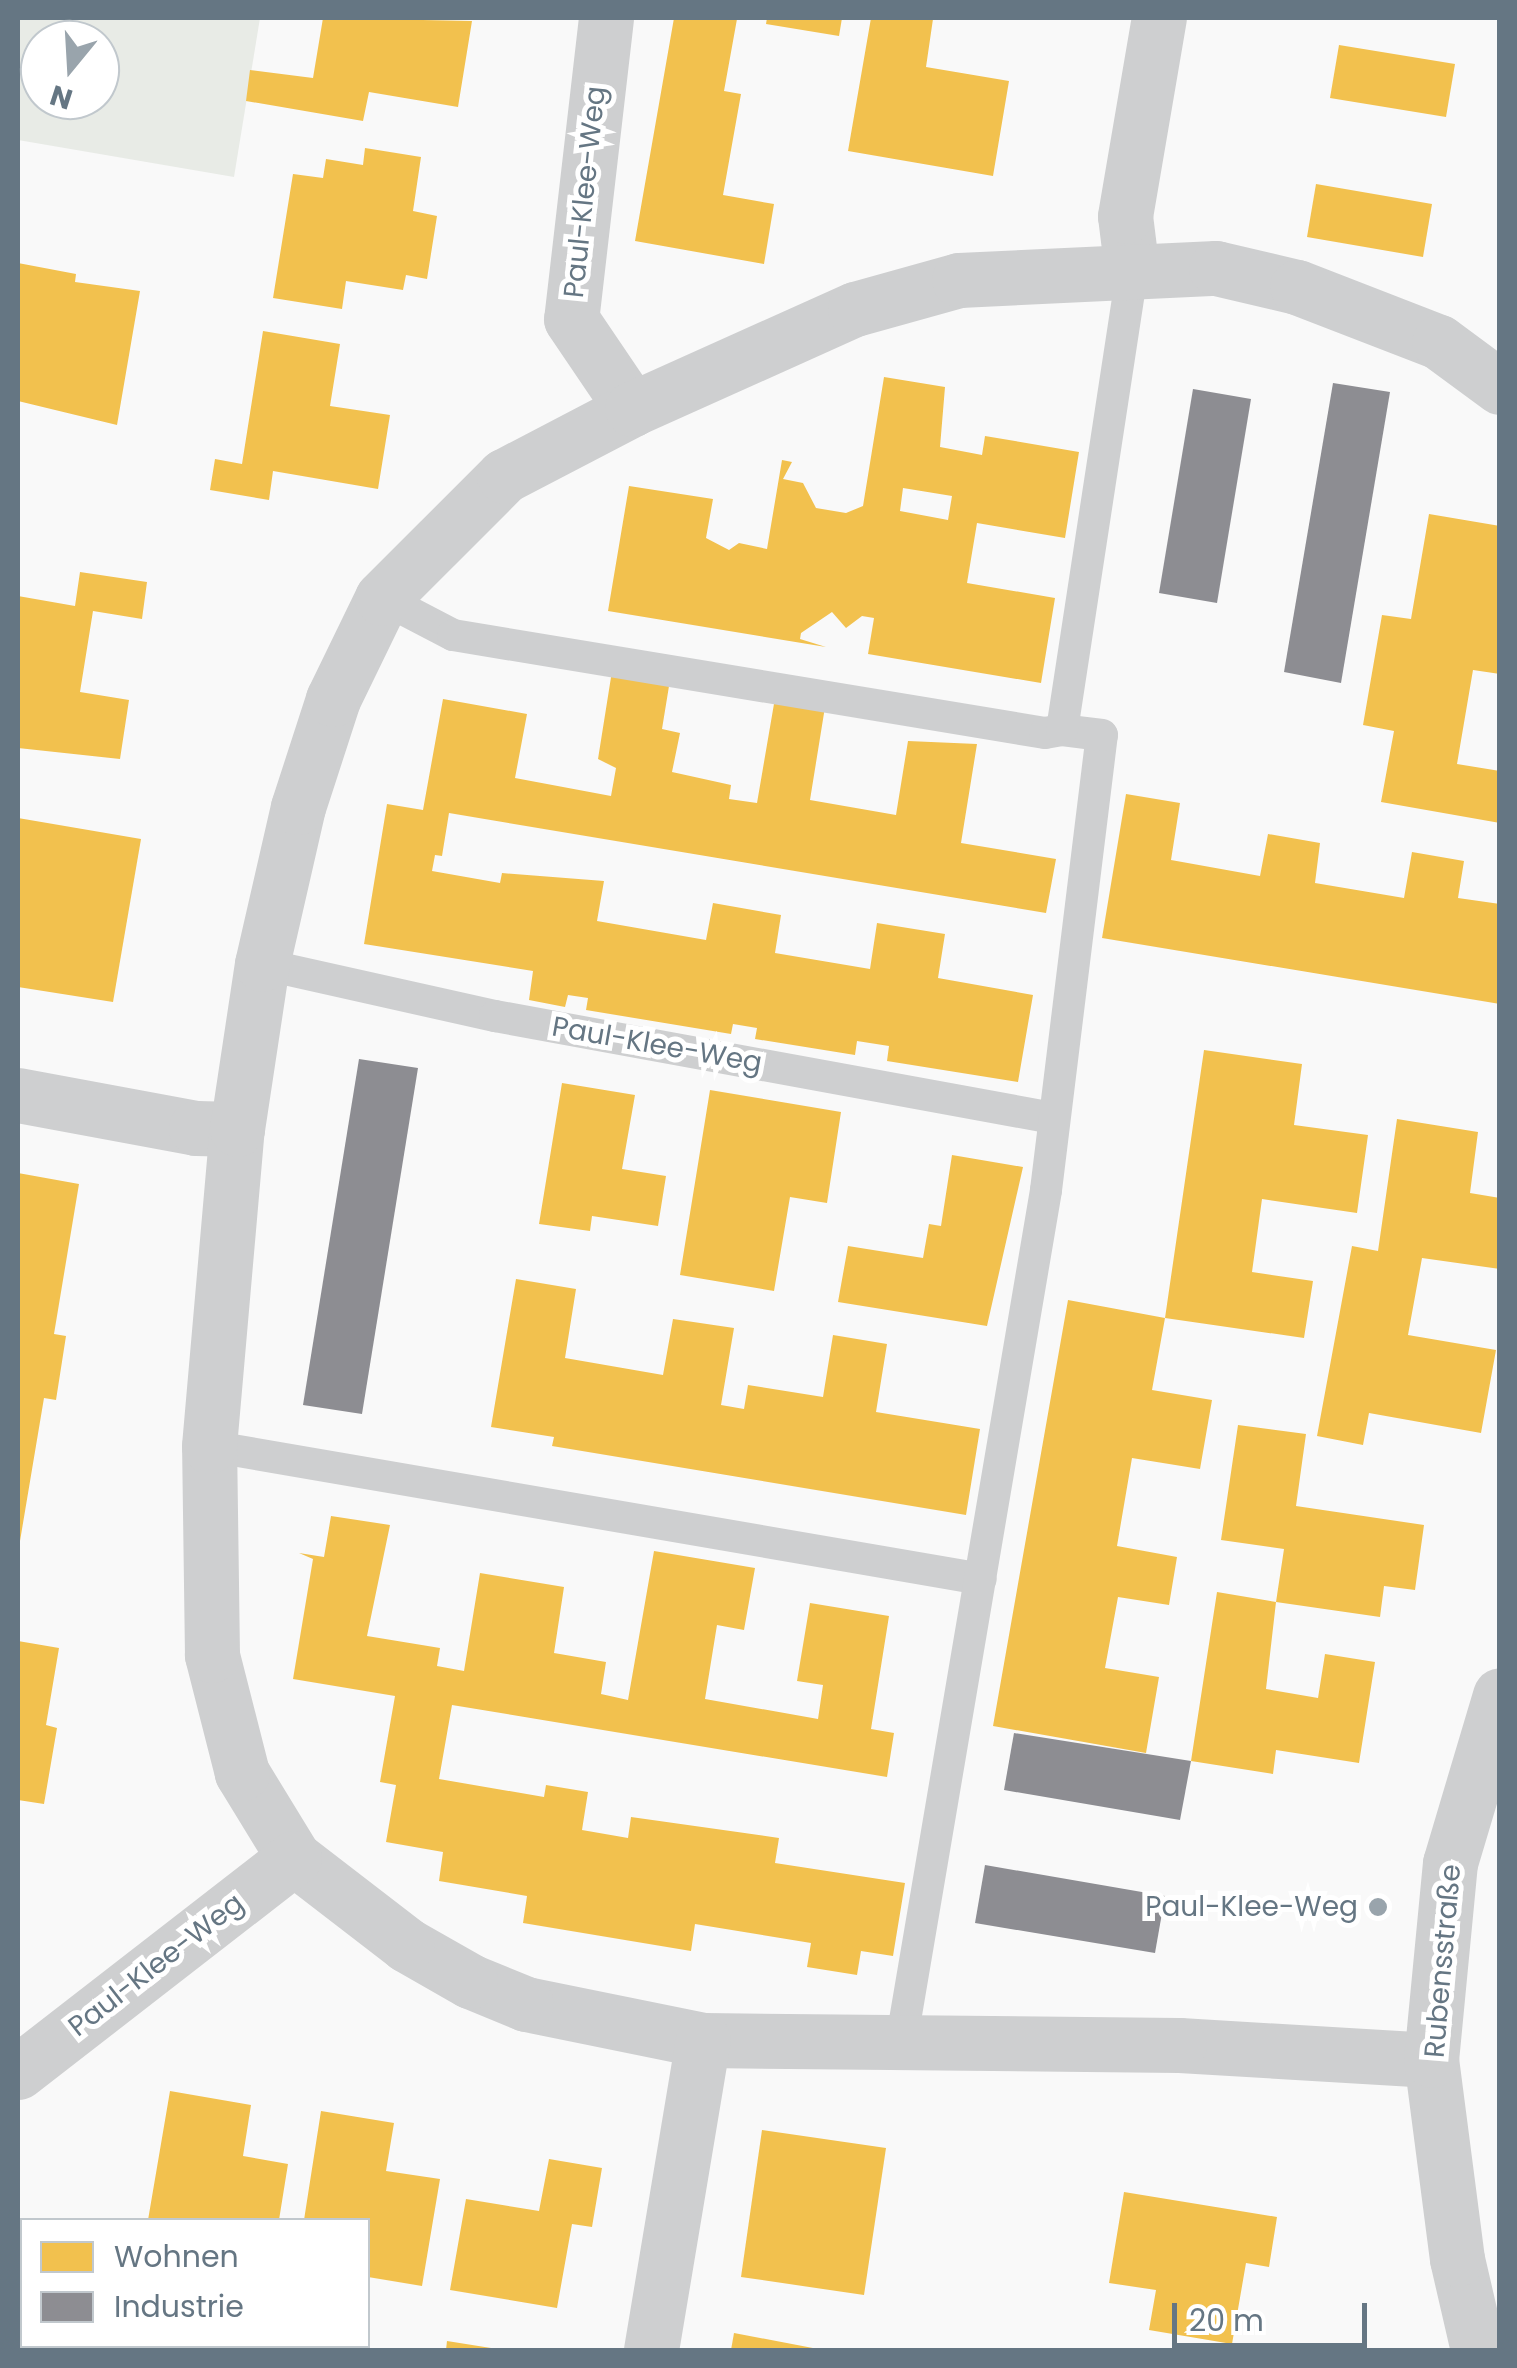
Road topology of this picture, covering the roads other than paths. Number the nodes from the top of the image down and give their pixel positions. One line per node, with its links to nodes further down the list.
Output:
1 (606, 18): 5 (street, Paul-Klee-Weg)
2 (1159, 18): 3 (street)
3 (1132, 272): 4 (street); 5 (street); 7 (lane)
4 (1500, 387)
5 (632, 409): 6 (street)
6 (382, 598): 7 (lane); 8 (street)
7 (1062, 730): 10 (lane)
8 (262, 964): 10 (lane, Paul-Klee-Weg); 11 (street)
9 (18, 1096): 11 (street)
10 (1053, 1118): 13 (lane)
11 (237, 1129): 12 (street)
12 (210, 1446): 13 (lane); 15 (street)
13 (981, 1578): 17 (lane)
14 (1500, 1695): 18 (street, Rubensstraße)
15 (294, 1858): 16 (street); 19 (street, Paul-Klee-Weg)
16 (703, 2040): 17 (street); 20 (street)
17 (900, 2044): 18 (street)
18 (1432, 2060): 21 (street, Rubensstraße)
19 (18, 2072)
20 (652, 2350)
21 (1478, 2350)

